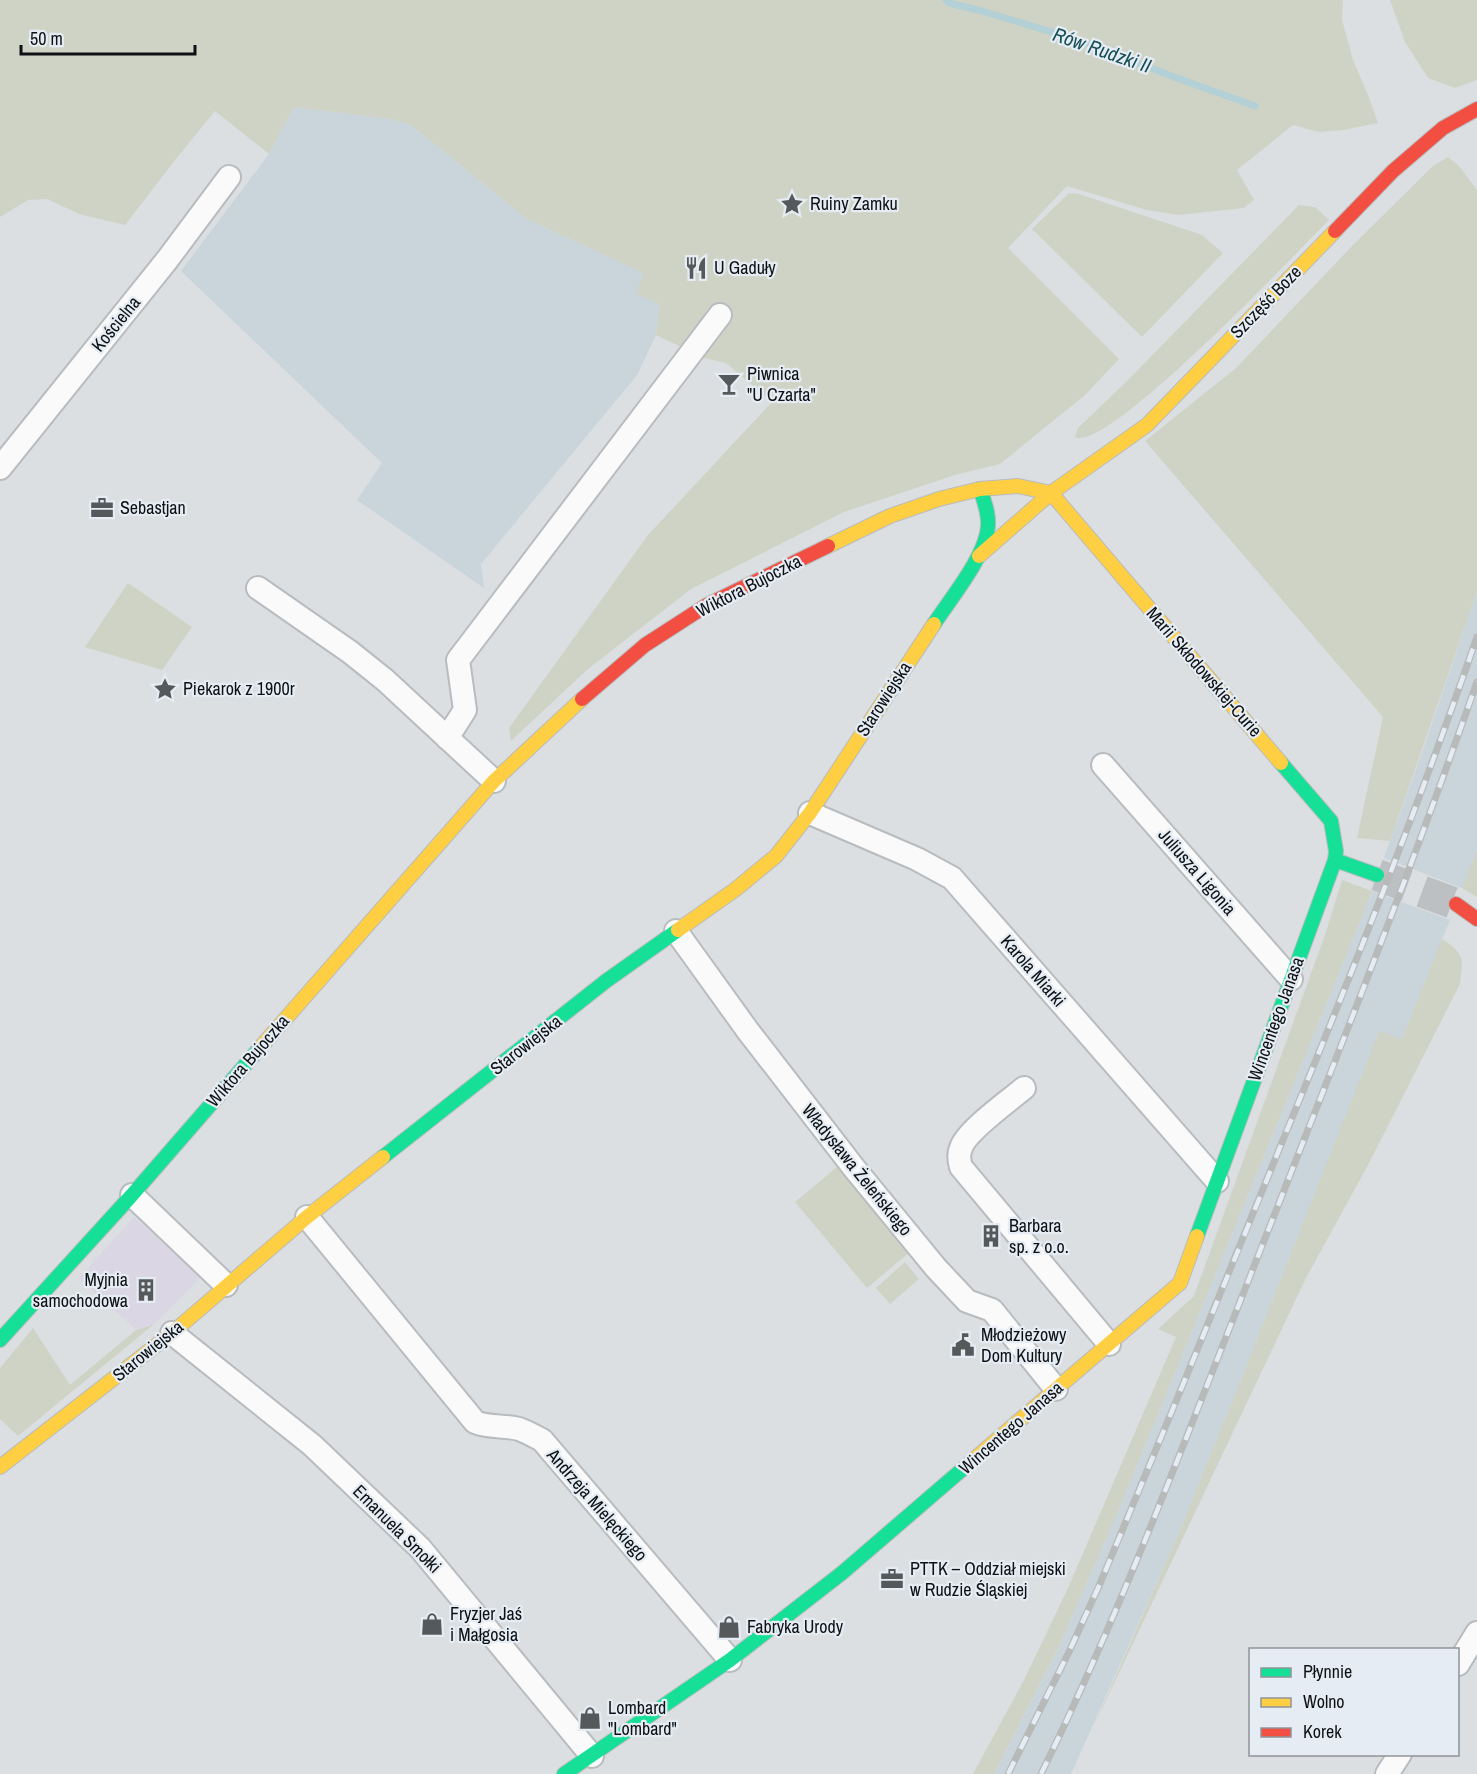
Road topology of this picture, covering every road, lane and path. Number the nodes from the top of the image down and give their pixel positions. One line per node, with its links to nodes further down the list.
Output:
1 (1477, 109): 6 (street, Szczęść Boze)
2 (229, 177): 4 (street, Kościelna)
3 (720, 315): 9 (street)
4 (0, 468)
5 (980, 489): 6 (street, Wiktora Bujoczka); 7 (street, Starowiejska); 11 (street, Wiktora Bujoczka)
6 (1051, 493): 7 (street, Starowiejska); 13 (street, Marii Skłodowskiej-Curie)
7 (978, 557): 12 (street, Starowiejska)
8 (258, 588): 9 (street)
9 (447, 738): 11 (street)
10 (1103, 765): 18 (street, Juliusza Ligonia)
11 (494, 781): 21 (street, Wiktora Bujoczka)
12 (810, 813): 17 (street, Starowiejska); 20 (street, Karola Miarki)
13 (1335, 860): 14 (street); 18 (street, Wincentego Janasa)
14 (1377, 875)
15 (1456, 904): 16 (street)
16 (1477, 919)
17 (676, 931): 22 (street, Starowiejska); 27 (street, Władysława Żeleńskiego)
18 (1291, 979): 20 (street, Wincentego Janasa)
19 (1024, 1088): 26 (street)
20 (1217, 1181): 26 (street, Wincentego Janasa)
21 (132, 1195): 23 (street); 25 (street, Wiktora Bujoczka)
22 (307, 1217): 23 (street, Starowiejska); 30 (street, Andrzeja Mielęckiego)
23 (226, 1285): 24 (street, Starowiejska)
24 (172, 1333): 28 (street, Starowiejska); 32 (street, Emanuela Smołki)
25 (0, 1340)
26 (1109, 1344): 27 (street, Wincentego Janasa)
27 (1056, 1389): 30 (street, Wincentego Janasa)
28 (0, 1467)
29 (1477, 1633): 31 (street)
30 (730, 1660): 32 (street, Wincentego Janasa)
31 (1466, 1661)
32 (592, 1756): 34 (street, Wincentego Janasa)
33 (1399, 1756): 35 (street)
34 (564, 1774)
35 (1388, 1774)

